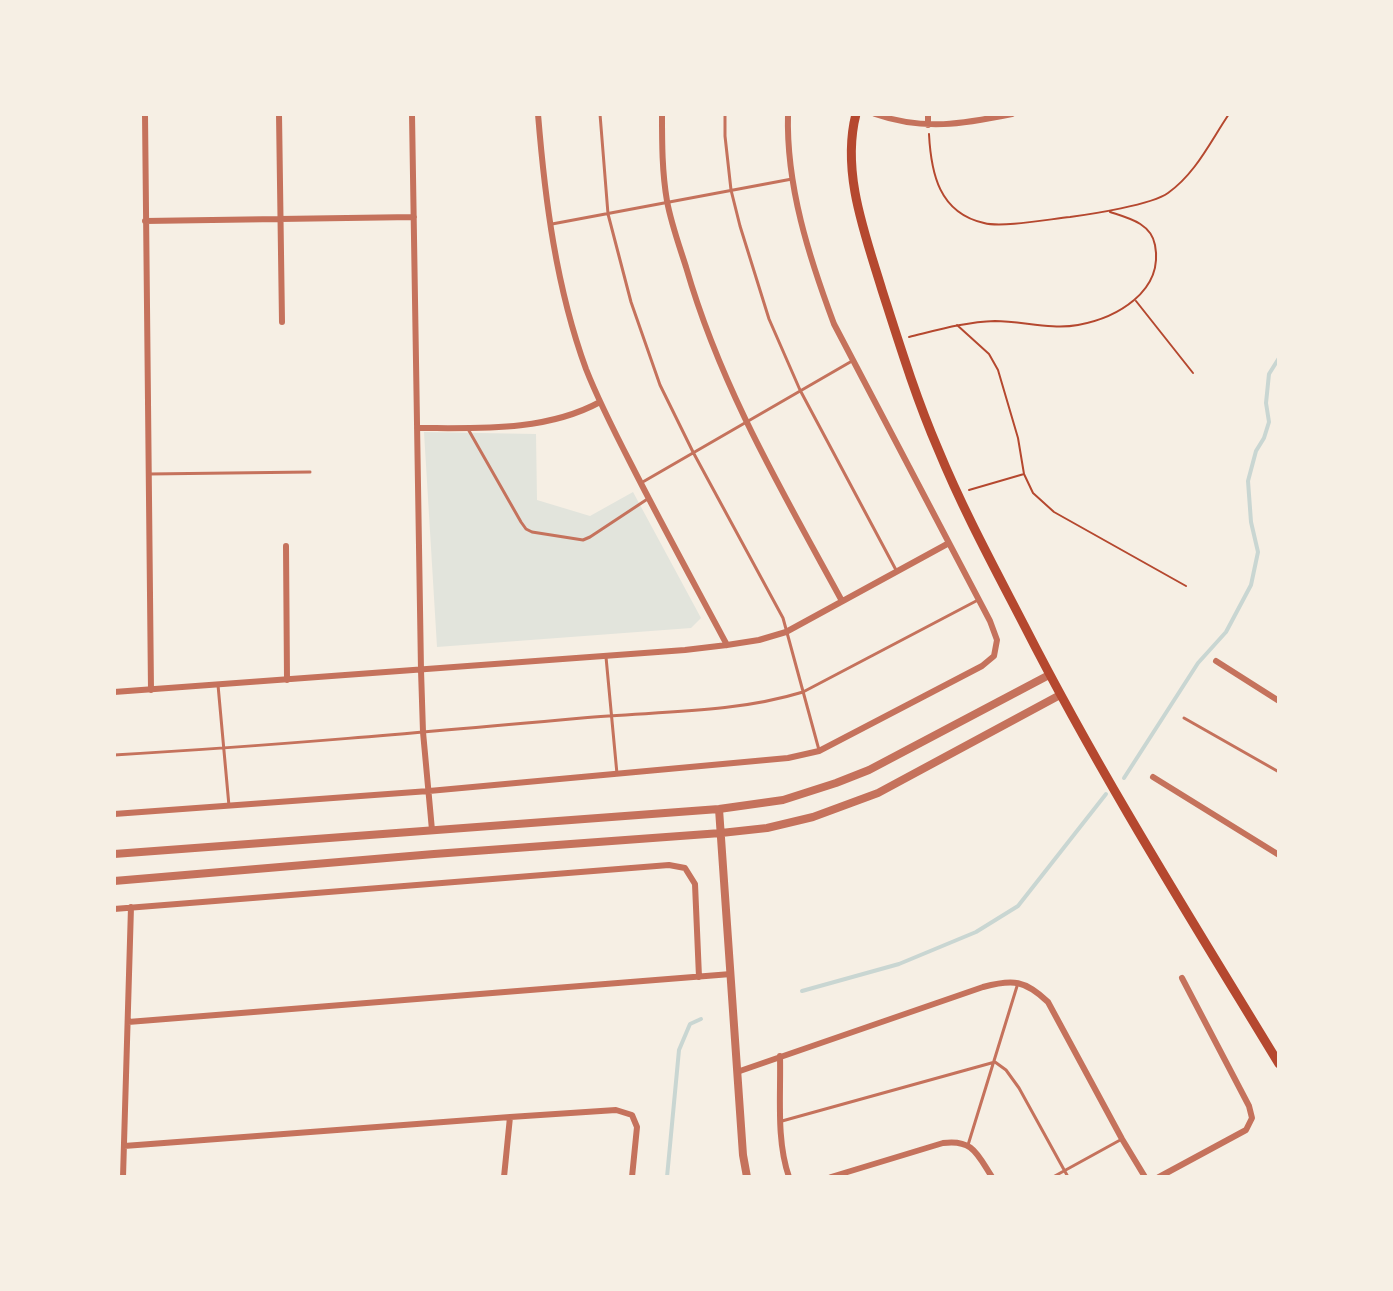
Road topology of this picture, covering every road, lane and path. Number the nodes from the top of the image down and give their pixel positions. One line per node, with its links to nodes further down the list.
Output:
1 (145, 114): 22 (street)
2 (279, 114): 21 (street)
3 (412, 114): 20 (street)
4 (538, 114): 23 (street)
5 (600, 114): 19 (lane)
6 (662, 114): 17 (street)
7 (725, 114): 16 (lane)
8 (788, 114): 15 (street)
9 (856, 114): 27 (main road)
10 (875, 114): 14 (street)
11 (928, 114): 14 (street)
12 (1012, 114): 14 (street)
13 (1229, 114): 18 (path)
14 (928, 125): 18 (path)
15 (792, 179): 16 (lane); 28 (street)
16 (731, 190): 17 (lane); 30 (lane)
17 (668, 203): 19 (lane); 32 (street)
18 (1107, 211): 24 (path)
19 (608, 214): 23 (lane); 35 (lane)
20 (414, 217): 21 (street); 33 (street)
21 (280, 219): 22 (street); 25 (street)
22 (145, 221): 37 (street)
23 (550, 225): 31 (street)
24 (1136, 301): 26 (path); 29 (path)
25 (282, 322)
26 (957, 325): 27 (path); 38 (path)
27 (898, 340): 40 (main road)
28 (852, 361): 30 (lane); 42 (street)
29 (1193, 373)
30 (800, 390): 32 (lane); 44 (lane)
31 (600, 402): 34 (street); 39 (street)
32 (745, 421): 35 (lane); 47 (street)
33 (417, 428): 34 (street); 52 (street)
34 (467, 428): 41 (lane)
35 (693, 452): 39 (lane); 48 (lane)
36 (310, 472): 37 (lane)
37 (147, 474): 56 (street)
38 (1024, 474): 40 (path); 45 (path)
39 (640, 483): 41 (street)
40 (958, 493): 53 (main road)
41 (649, 498): 49 (street)
42 (949, 543): 44 (street); 46 (street)
43 (286, 546): 54 (street)
44 (897, 572): 47 (street)
45 (1186, 586)
46 (979, 600): 57 (lane); 65 (street)
47 (842, 601): 48 (street)
48 (786, 632): 49 (street); 57 (lane)
49 (727, 645): 50 (street)
50 (606, 657): 52 (street); 61 (lane)
51 (1216, 661): 60 (street)
52 (421, 669): 54 (street); 63 (street)
53 (1049, 675): 59 (main road); 72 (street)
54 (287, 680): 55 (street)
55 (218, 685): 56 (street); 64 (lane)
56 (151, 690): 58 (street)
57 (803, 692): 61 (lane); 65 (lane)
58 (114, 693)
59 (1060, 695): 75 (street); 88 (main road)
60 (1279, 701)
61 (610, 715): 63 (lane); 68 (lane)
62 (1184, 718): 67 (lane)
63 (423, 732): 64 (lane); 70 (street)
64 (224, 749): 66 (lane); 71 (lane)
65 (819, 751): 68 (street)
66 (114, 755)
67 (1279, 772)
68 (617, 774): 70 (street)
69 (1154, 777): 77 (street)
70 (429, 791): 71 (street); 74 (street)
71 (229, 806): 73 (street)
72 (719, 809): 74 (street); 75 (street)
73 (114, 814)
74 (432, 830): 76 (street)
75 (721, 834): 78 (street); 81 (street)
76 (114, 854)
77 (1279, 855)
78 (114, 881)
79 (131, 907): 80 (street); 82 (street); 85 (street)
80 (114, 909)
81 (731, 974): 82 (street); 89 (street)
82 (699, 977): 85 (street)
83 (1182, 978): 106 (street)
84 (1018, 982): 86 (street); 87 (lane); 92 (street)
85 (128, 1022): 94 (street)
86 (780, 1056): 89 (street); 91 (street)
87 (994, 1062): 91 (lane); 93 (lane); 95 (lane)
88 (1279, 1064)
89 (737, 1072): 99 (street)
90 (510, 1117): 94 (street); 97 (street); 98 (street)
91 (781, 1121): 100 (street)
92 (1122, 1139): 95 (lane); 105 (street)
93 (968, 1145): 101 (street); 102 (street)
94 (124, 1146): 96 (street)
95 (1065, 1171): 103 (lane); 104 (lane)
96 (123, 1177)
97 (504, 1177)
98 (632, 1177)
99 (747, 1177)
100 (789, 1177)
101 (831, 1177)
102 (992, 1177)
103 (1053, 1177)
104 (1068, 1177)
105 (1145, 1177)
106 (1159, 1177)

